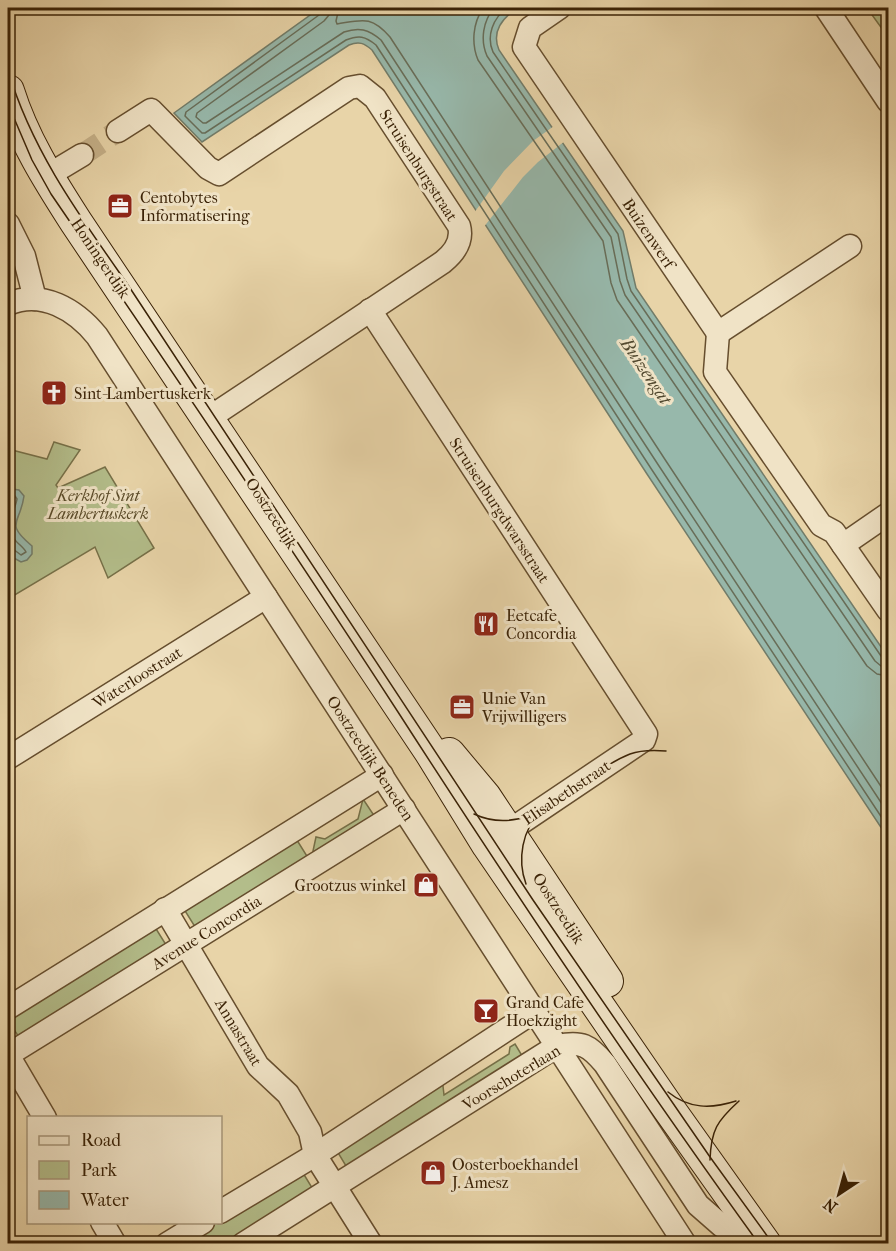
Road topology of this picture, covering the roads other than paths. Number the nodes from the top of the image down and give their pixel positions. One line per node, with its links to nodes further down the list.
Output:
1 (558, 8): 12 (street, Buizenwerf)
2 (826, 8): 4 (street)
3 (8, 90): 7 (street, Honingerdijk)
4 (888, 101)
5 (118, 131): 11 (street, Struisenburgstraat)
6 (82, 155): 7 (street)
7 (47, 176): 13 (street, Honingerdijk)
8 (8, 224): 10 (street)
9 (850, 246): 12 (street)
10 (16, 297): 16 (street, Oostzeedijk Beneden)
11 (370, 310): 13 (street, Struisenburgstraat); 18 (street, Struisenburgdwarsstraat)
12 (718, 333): 15 (street)
13 (208, 418): 22 (street, Oostzeedijk)
14 (888, 514): 15 (street)
15 (843, 545): 17 (street)
16 (266, 597): 19 (street, Waterloostraat); 20 (street, Oostzeedijk Beneden)
17 (888, 610)
18 (644, 740): 22 (street, Elisabethstraat)
19 (8, 758)
20 (382, 775): 21 (street, Oostzeedijk Beneden); 23 (street)
21 (404, 809): 24 (street, Avenue Concordia); 26 (street, Oostzeedijk Beneden)
22 (498, 838): 41 (street, Oostzeedijk)
23 (165, 909): 24 (street, Annastraat); 25 (street)
24 (187, 944): 28 (street, Avenue Concordia); 30 (street, Annastraat)
25 (8, 1008)
26 (535, 1011): 27 (street, Oostzeedijk Beneden); 30 (street)
27 (557, 1046): 31 (street, Voorschoterlaan); 35 (street, Oostzeedijk Beneden); 40 (street, Voorschoterlaan)
28 (8, 1055): 29 (street)
29 (44, 1116)
30 (315, 1155): 31 (street, Annastraat); 32 (street)
31 (335, 1186): 38 (street, Voorschoterlaan); 39 (street, Annastraat)
32 (222, 1211)
33 (103, 1224): 36 (street)
34 (200, 1224): 37 (street)
35 (675, 1240)
36 (115, 1244)
37 (167, 1244)
38 (243, 1244)
39 (370, 1244)
40 (757, 1244)
41 (765, 1244)

